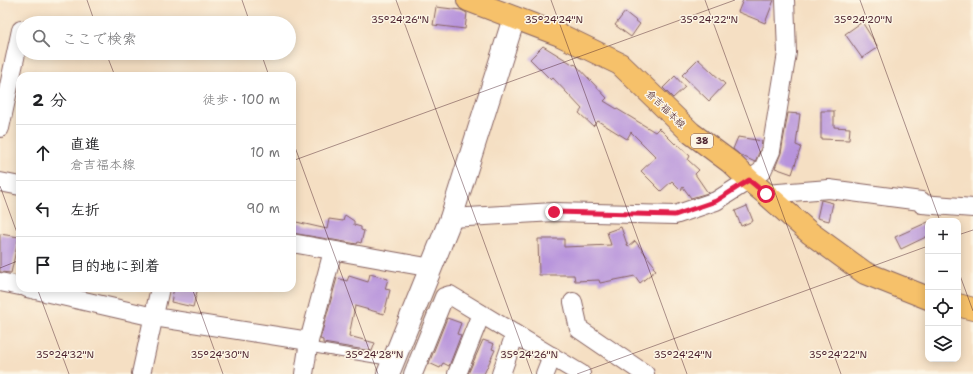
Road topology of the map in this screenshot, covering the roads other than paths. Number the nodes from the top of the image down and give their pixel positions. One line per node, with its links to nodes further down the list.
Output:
1 (468, 0): 3 (main road, 倉吉福本線 / 38)
2 (785, 0): 8 (street)
3 (514, 18): 8 (main road, 倉吉福本線 / 38); 13 (street)
4 (18, 60): 5 (street)
5 (16, 72)
6 (15, 83): 7 (street)
7 (0, 128)
8 (749, 180): 11 (main road, 倉吉福本線 / 38); 13 (street)
9 (0, 182): 10 (street)
10 (16, 185)
11 (766, 194): 12 (street); 21 (main road, 倉吉福本線 / 38)
12 (973, 208)
13 (451, 218): 16 (street)
14 (296, 244): 15 (street)
15 (333, 251): 16 (street); 28 (street)
16 (432, 268): 30 (street)
17 (0, 282): 18 (street)
18 (16, 285)
19 (45, 292): 26 (street)
20 (159, 292): 26 (street)
21 (925, 297)
22 (572, 302): 38 (street)
23 (961, 306): 24 (main road)
24 (973, 309)
25 (481, 314): 27 (street); 31 (street); 34 (street)
26 (154, 317): 28 (street); 32 (street)
27 (515, 334): 29 (street); 35 (street)
28 (309, 344): 30 (lane); 33 (street)
29 (552, 356): 36 (street); 37 (street)
30 (391, 368)
31 (416, 373)
32 (141, 374)
33 (304, 374)
34 (457, 374)
35 (501, 374)
36 (545, 374)
37 (581, 374)
38 (645, 374)

